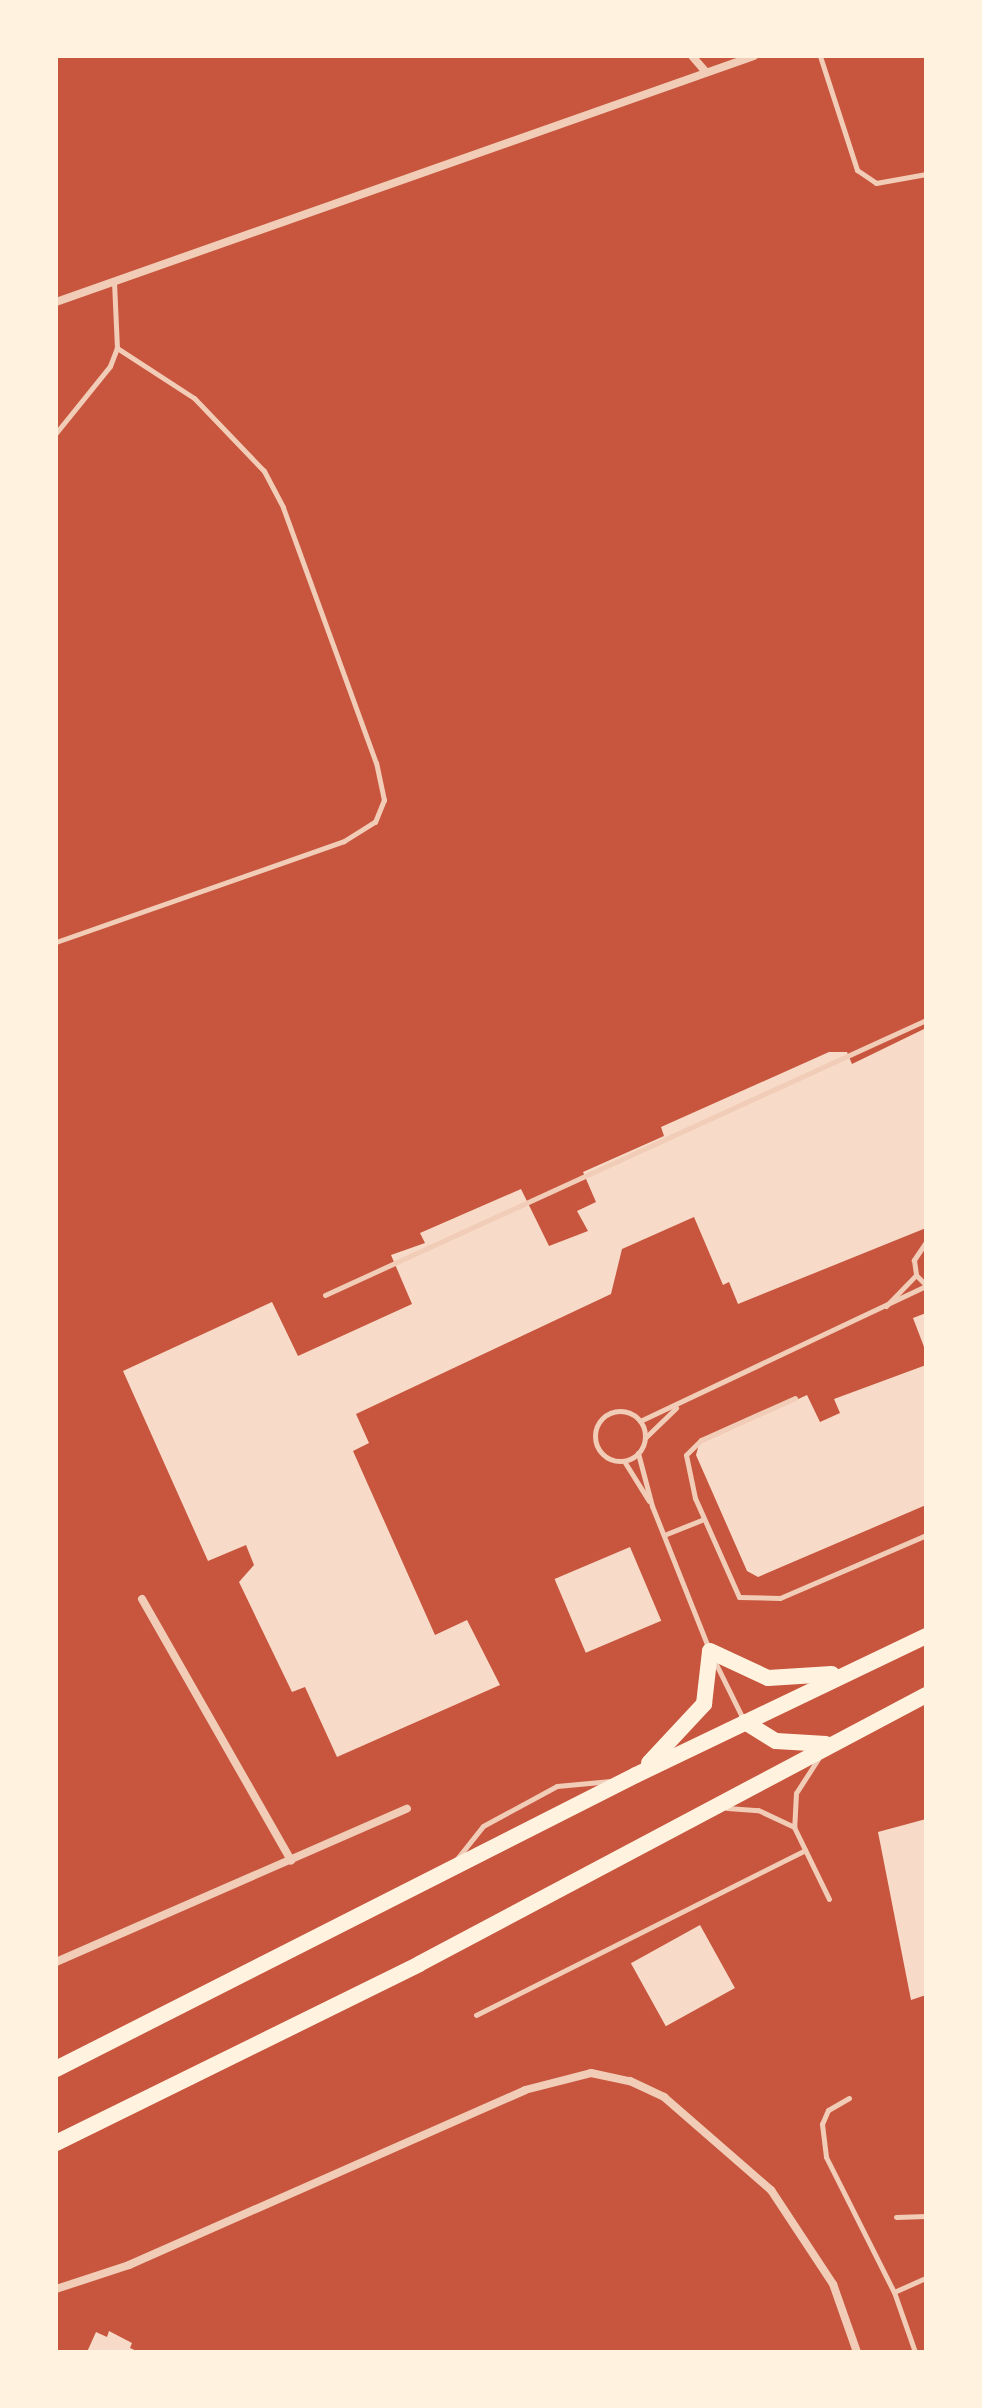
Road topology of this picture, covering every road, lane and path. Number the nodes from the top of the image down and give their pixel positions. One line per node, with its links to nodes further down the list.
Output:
1 (692, 56): 4 (street)
2 (754, 56): 4 (street)
3 (820, 56): 5 (lane)
4 (706, 72): 6 (street)
5 (926, 174)
6 (114, 281): 7 (street); 8 (lane)
7 (56, 302)
8 (117, 348): 9 (lane); 10 (lane)
9 (57, 430)
10 (56, 942)
11 (926, 1020): 15 (lane)
12 (926, 1242): 13 (lane)
13 (916, 1275): 14 (lane); 16 (lane)
14 (926, 1285): 16 (lane)
15 (325, 1295)
16 (882, 1309): 18 (lane)
17 (795, 1398): 24 (lane)
18 (680, 1404): 19 (lane); 20 (lane)
19 (640, 1421): 20 (lane); 22 (lane)
20 (645, 1437): 21 (lane)
21 (638, 1453): 22 (lane); 23 (lane)
22 (624, 1461): 23 (lane)
23 (652, 1506): 25 (lane)
24 (704, 1519): 25 (lane); 26 (lane)
25 (664, 1535): 29 (lane)
26 (926, 1535)
27 (142, 1599): 39 (street)
28 (926, 1636): 30 (highway)
29 (710, 1651): 30 (highway); 32 (lane); 34 (highway)
30 (847, 1672): 32 (highway)
31 (926, 1695): 33 (highway)
32 (745, 1722): 33 (highway); 34 (highway)
33 (827, 1745): 35 (highway); 37 (lane)
34 (632, 1778): 40 (highway); 40 (lane)
35 (710, 1808): 37 (lane); 46 (highway)
36 (407, 1809): 39 (street)
37 (794, 1827): 38 (lane)
38 (805, 1850): 41 (lane); 43 (lane)
39 (291, 1860): 42 (street)
40 (442, 1875): 44 (highway)
41 (829, 1899)
42 (56, 1962)
43 (476, 2015)
44 (56, 2069)
45 (849, 2098): 51 (lane)
46 (56, 2143)
47 (926, 2216): 48 (lane)
48 (896, 2217)
49 (926, 2278): 51 (lane)
50 (56, 2289): 52 (street)
51 (894, 2292): 53 (lane)
52 (857, 2352)
53 (915, 2352)

